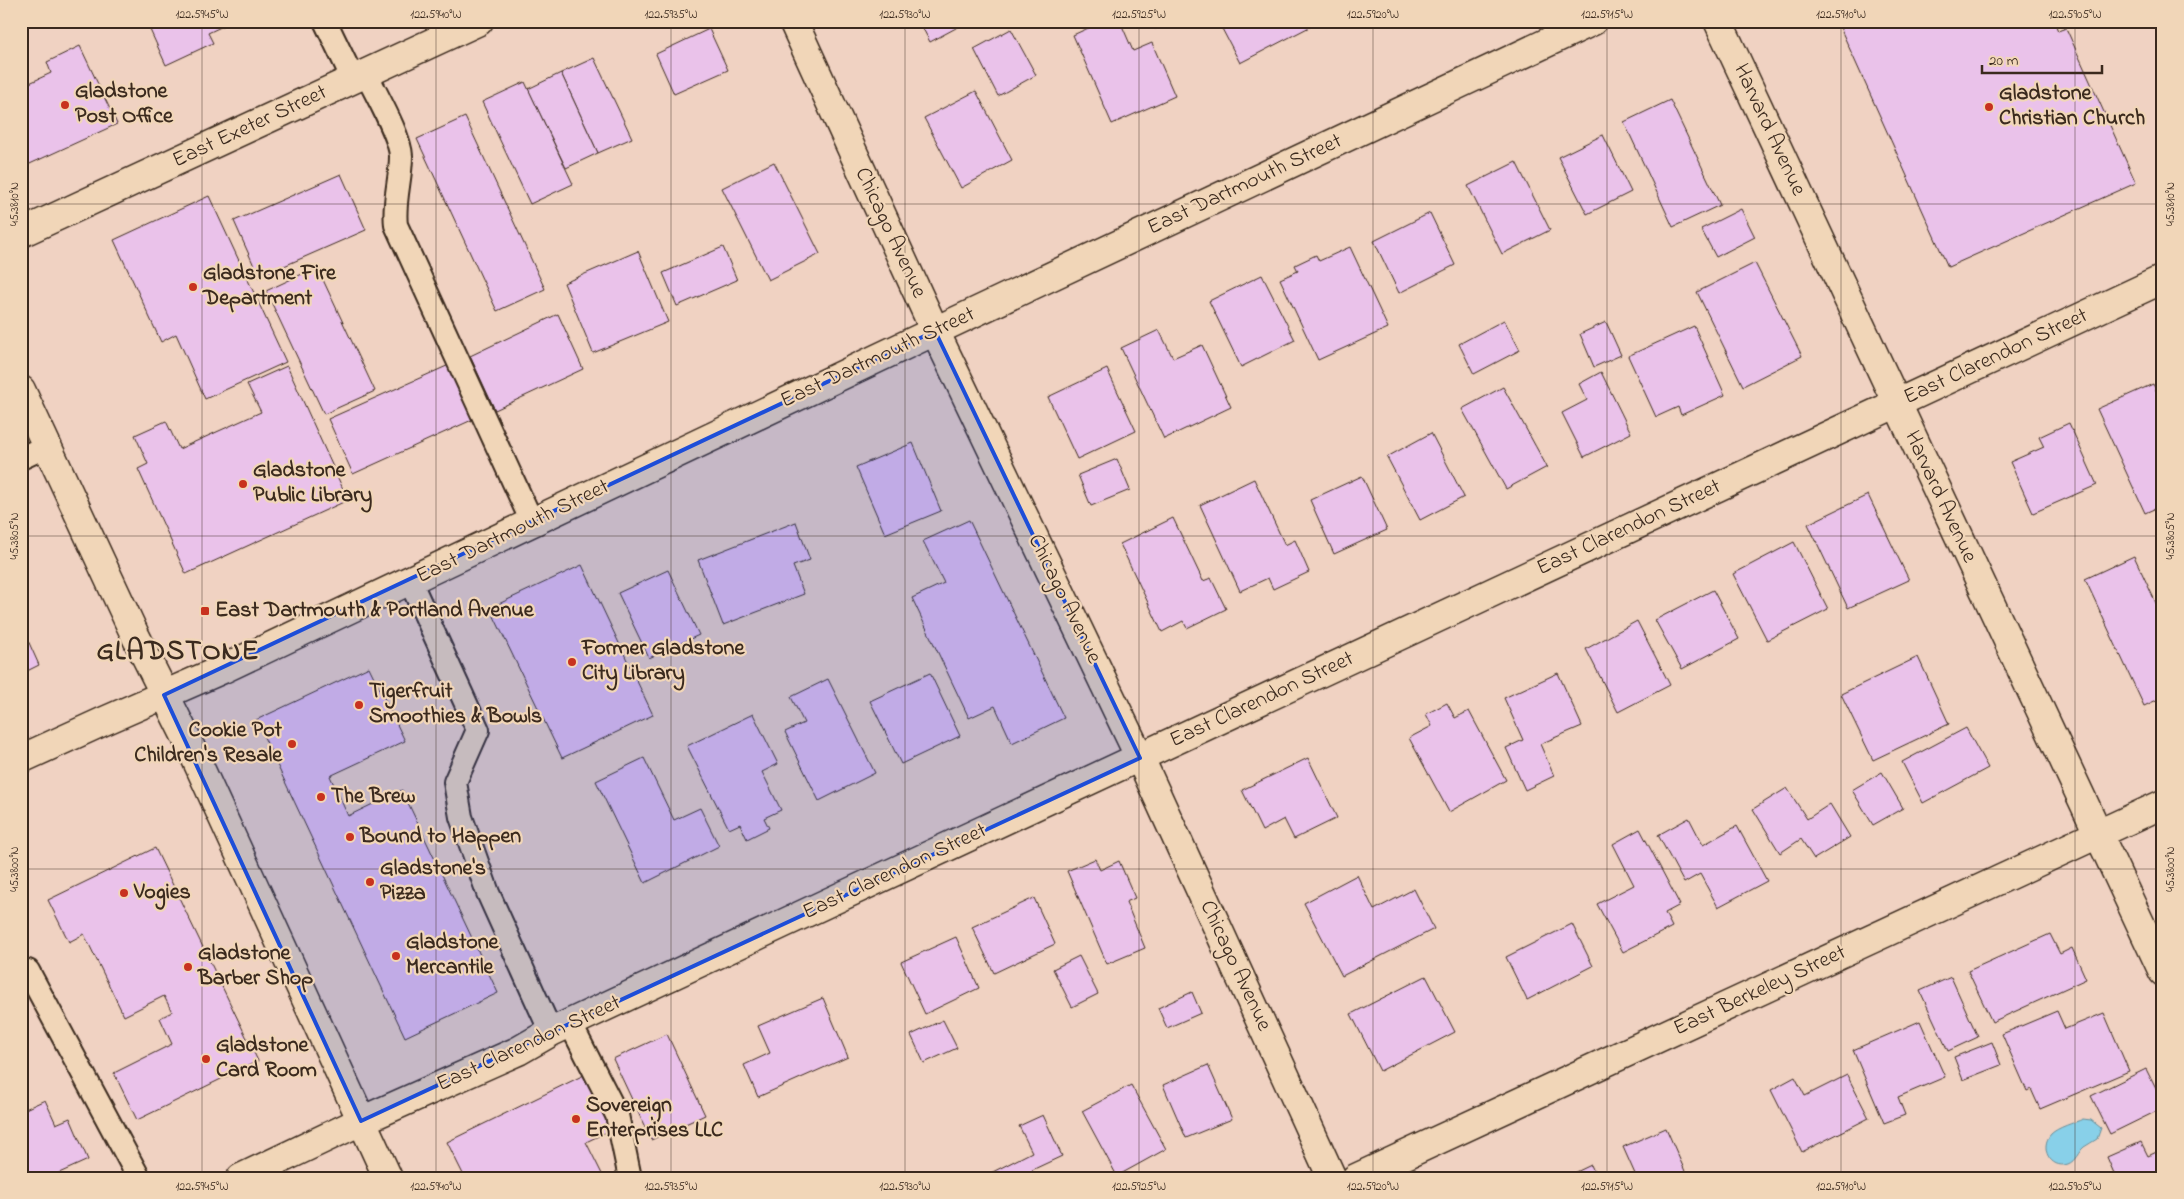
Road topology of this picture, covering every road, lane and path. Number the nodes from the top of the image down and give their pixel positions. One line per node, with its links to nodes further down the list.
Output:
1 (325, 21): 6 (lane)
2 (479, 21): 6 (street, East Exeter Street)
3 (792, 21): 9 (street, Chicago Avenue)
4 (1593, 21): 9 (street, East Dartmouth Street)
5 (1718, 21): 11 (street, Harvard Avenue)
6 (359, 76): 7 (street, East Exeter Street); 14 (lane)
7 (21, 233)
8 (2163, 278): 11 (street, East Clarendon Street)
9 (935, 331): 14 (street, East Dartmouth Street); 17 (street, Chicago Avenue)
10 (21, 390): 12 (street)
11 (1896, 404): 17 (street, East Clarendon Street); 20 (street, Harvard Avenue)
12 (47, 446): 13 (lane); 16 (street)
13 (21, 458)
14 (532, 522): 15 (street, East Dartmouth Street)
15 (410, 581): 16 (street, East Dartmouth Street); 23 (lane)
16 (164, 695): 18 (street, East Dartmouth Street); 24 (street)
17 (1140, 758): 23 (street, East Clarendon Street); 29 (street, Chicago Avenue)
18 (21, 759)
19 (2163, 804): 20 (street, East Berkeley Street)
20 (2098, 834): 22 (street, Harvard Avenue); 30 (street, East Berkeley Street)
21 (21, 969): 25 (lane)
22 (2163, 972)
23 (560, 1028): 24 (street, East Clarendon Street); 28 (lane)
24 (361, 1120): 26 (street, East Clarendon Street); 27 (street)
25 (139, 1178)
26 (241, 1178)
27 (388, 1178)
28 (630, 1178)
29 (1332, 1178)
30 (1356, 1178)

